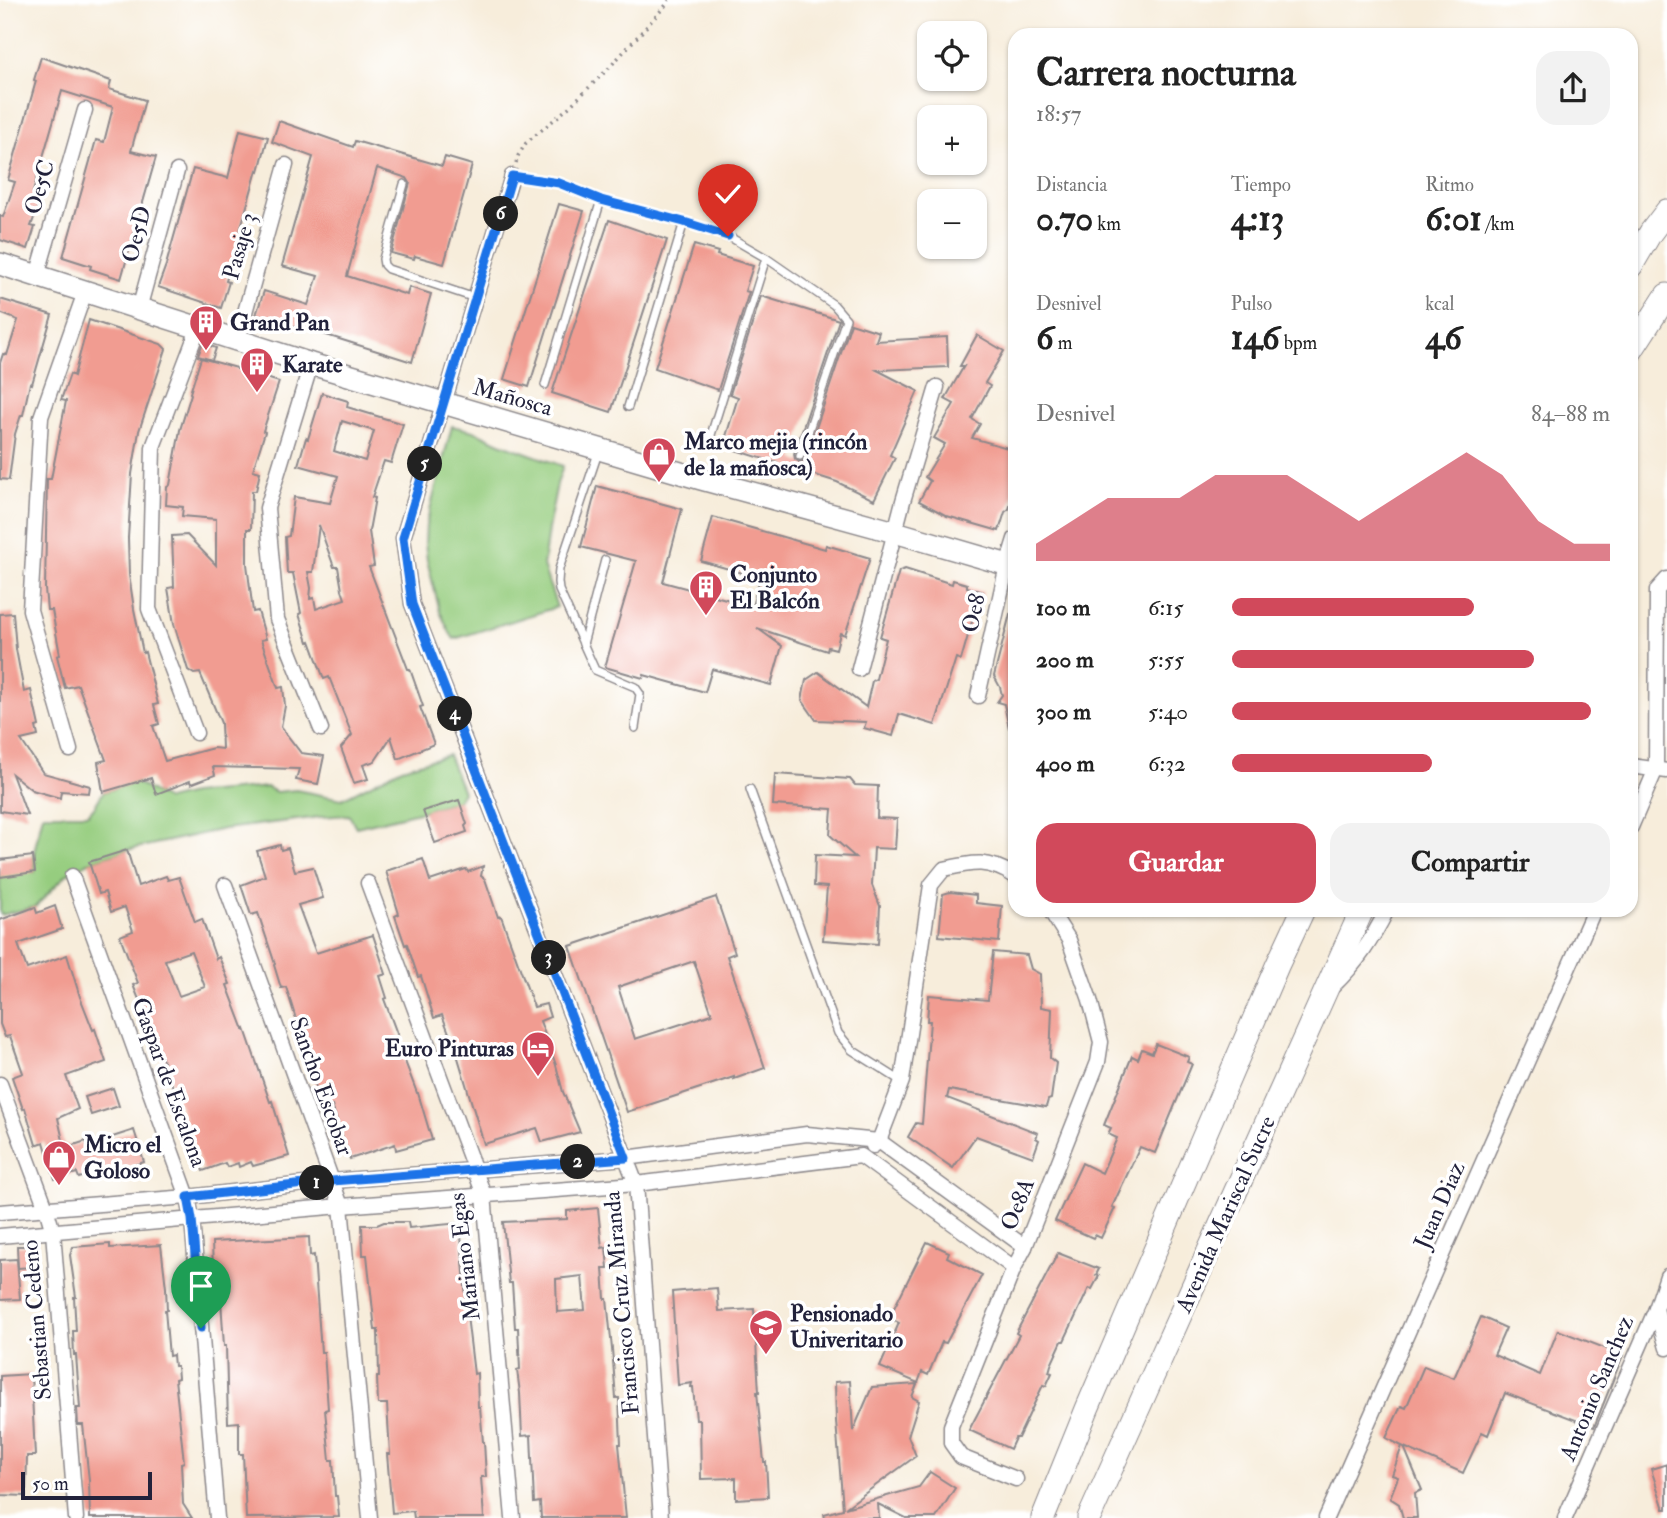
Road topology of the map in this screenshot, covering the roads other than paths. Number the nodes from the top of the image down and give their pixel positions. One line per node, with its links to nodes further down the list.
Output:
1 (85, 110): 12 (street, Oe5C)
2 (286, 165): 19 (street, Pasaje 3)
3 (177, 171): 16 (street, Oe5D)
4 (512, 176): 6 (lane); 15 (street, Francisco Cruz Miranda)
5 (404, 184): 15 (lane)
6 (601, 200): 8 (lane); 21 (lane)
7 (1667, 211): 9 (main road)
8 (684, 222): 10 (lane); 24 (lane)
9 (1638, 254)
10 (766, 258): 25 (lane); 27 (lane)
11 (0, 264): 12 (street, Mañosca)
12 (37, 276): 13 (street, Mañosca)
13 (85, 292): 16 (street, Mañosca); 39 (street)
14 (1667, 295): 18 (main road)
15 (475, 298): 23 (street, Francisco Cruz Miranda)
16 (139, 309): 17 (street, Mañosca)
17 (198, 328): 19 (street, Mañosca); 38 (street)
18 (1638, 340)
19 (237, 341): 20 (street, Mañosca)
20 (311, 364): 23 (street, Mañosca); 37 (street)
21 (545, 385)
22 (937, 387): 28 (street)
23 (443, 403): 26 (street, Mañosca); 58 (street, Francisco Cruz Miranda)
24 (628, 407)
25 (711, 435)
26 (599, 449): 28 (street, Mañosca); 33 (lane)
27 (800, 456)
28 (895, 532): 30 (street, Mañosca); 34 (street)
29 (605, 560): 33 (lane)
30 (1008, 565)
31 (1008, 578): 35 (street, Oe8)
32 (1667, 579): 41 (street)
33 (583, 644): 36 (lane)
34 (859, 669)
35 (978, 696)
36 (635, 728)
37 (321, 729)
38 (196, 733)
39 (70, 750)
40 (1638, 767): 41 (street)
41 (1662, 770): 43 (street)
42 (750, 789): 54 (lane)
43 (1638, 814)
44 (1008, 871): 54 (street)
45 (72, 876): 63 (street, Gaspar de Escalona)
46 (368, 883): 59 (street, Mariano Egas)
47 (225, 885): 60 (street, Sancho Escobar)
48 (1054, 917): 70 (street, Oe8A)
49 (1300, 917): 81 (main road)
50 (1359, 917): 53 (main road, Avenida Mariscal Sucre)
51 (1384, 917): 53 (street)
52 (1591, 917): 83 (street, Juan Diaz)
53 (1322, 997): 82 (main road, Avenida Mariscal Sucre)
54 (902, 1081): 56 (street)
55 (0, 1084): 65 (street, Sebastian Cedeno)
56 (879, 1141): 57 (street); 58 (street); 70 (street)
57 (862, 1156): 61 (street); 71 (street)
58 (626, 1158): 59 (street); 61 (street, Francisco Cruz Miranda)
59 (474, 1170): 60 (street); 62 (street, Mariano Egas)
60 (332, 1181): 63 (street); 64 (street, Sancho Escobar)
61 (636, 1184): 62 (street); 80 (street, Francisco Cruz Miranda)
62 (484, 1195): 64 (street); 79 (street, Mariano Egas)
63 (188, 1197): 65 (street); 67 (street, Gaspar de Escalona)
64 (341, 1206): 67 (street); 78 (street, Sancho Escobar)
65 (46, 1208): 66 (street); 68 (street, Sebastian Cedeno)
66 (0, 1212)
67 (192, 1219): 68 (street); 77 (street, Gaspar de Escalona)
68 (53, 1232): 69 (street); 76 (street, Sebastian Cedeno)
69 (0, 1236)
70 (1025, 1247): 71 (street, Oe8A)
71 (1014, 1268): 75 (street, Oe8A)
72 (1667, 1276): 73 (street, Antonio Sanchez)
73 (1656, 1308): 74 (street); 84 (street, Antonio Sanchez)
74 (1667, 1348)
75 (1016, 1479)
76 (76, 1518)
77 (217, 1518)
78 (370, 1518)
79 (513, 1518)
80 (661, 1518)
81 (1043, 1518)
82 (1088, 1518)
83 (1326, 1518)
84 (1565, 1518)

